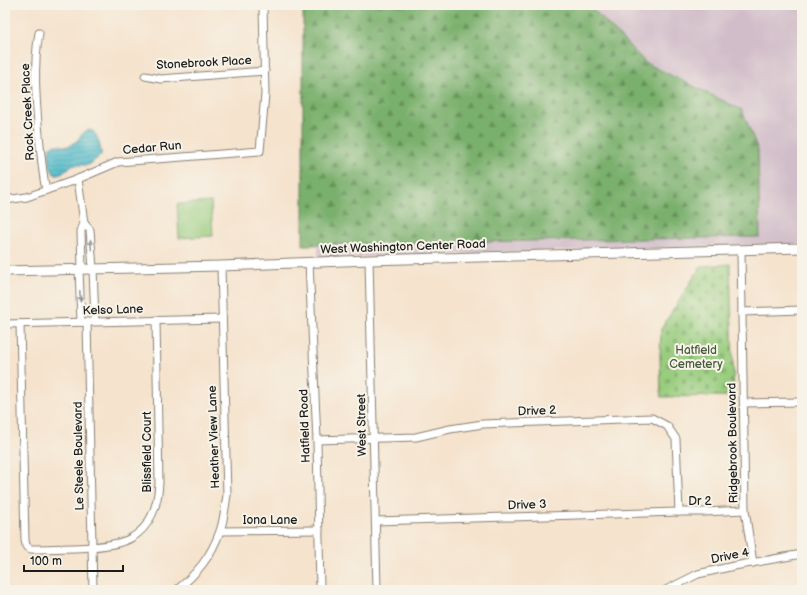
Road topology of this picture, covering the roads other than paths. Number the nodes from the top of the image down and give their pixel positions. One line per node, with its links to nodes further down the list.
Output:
1 (263, 5): 3 (street)
2 (39, 33): 6 (street, Rock Creek Place)
3 (265, 71): 4 (street, Stonebrook Place); 5 (street, Cedar Run)
4 (145, 76)
5 (78, 179): 6 (street, Cedar Run); 8 (street)
6 (46, 190): 7 (street, Cedar Run)
7 (5, 200)
8 (84, 223): 14 (street, Le Steele Boulevard, one-way to 8); 15 (street, Le Steele Boulevard)
9 (802, 248): 10 (main road, West Washington Center Road)
10 (741, 250): 11 (main road, West Washington Center Road); 18 (street, Ridgebrook Boulevard)
11 (369, 260): 12 (main road, West Washington Center Road); 26 (street, West Street)
12 (309, 262): 13 (main road, West Washington Center Road); 27 (street, Hatfield Road)
13 (221, 266): 14 (main road, West Washington Center Road); 19 (street, Heather View Lane)
14 (93, 268): 15 (main road, West Washington Center Road); 21 (street, Le Steele Boulevard)
15 (81, 269): 16 (main road, West Washington Center Road); 21 (street, Le Steele Boulevard, one-way to 21)
16 (5, 271)
17 (802, 310): 18 (street)
18 (742, 312): 25 (street, Ridgebrook Boulevard)
19 (222, 318): 20 (street, Kelso Lane); 32 (street, Heather View Lane)
20 (156, 320): 21 (street, Kelso Lane); 33 (street, Blissfield Court)
21 (88, 322): 23 (street, Kelso Lane); 33 (street, Le Steele Boulevard)
22 (5, 324): 23 (street, Kelso Lane)
23 (20, 324): 33 (street, Blissfield Court)
24 (802, 402): 25 (street)
25 (744, 403): 28 (street, Ridgebrook Boulevard)
26 (373, 438): 27 (street, Drive 2); 29 (street, Drive 2); 30 (street, West Street)
27 (317, 440): 31 (street, Hatfield Road)
28 (745, 510): 29 (street, Dr 2); 35 (street, Ridgebrook Boulevard)
29 (679, 512): 30 (street, Drive 3)
30 (376, 521): 40 (street, West Street)
31 (319, 530): 32 (street, Iona Lane); 39 (street, Hatfield Road)
32 (221, 531): 38 (street, Heather View Lane)
33 (92, 547): 37 (street, Le Steele Boulevard)
34 (802, 554): 35 (street, Drive 4)
35 (753, 563): 36 (street, Drive 4)
36 (680, 587): 41 (street, Drive 4)
37 (93, 590)
38 (177, 590)
39 (320, 590)
40 (377, 590)
41 (666, 590)

